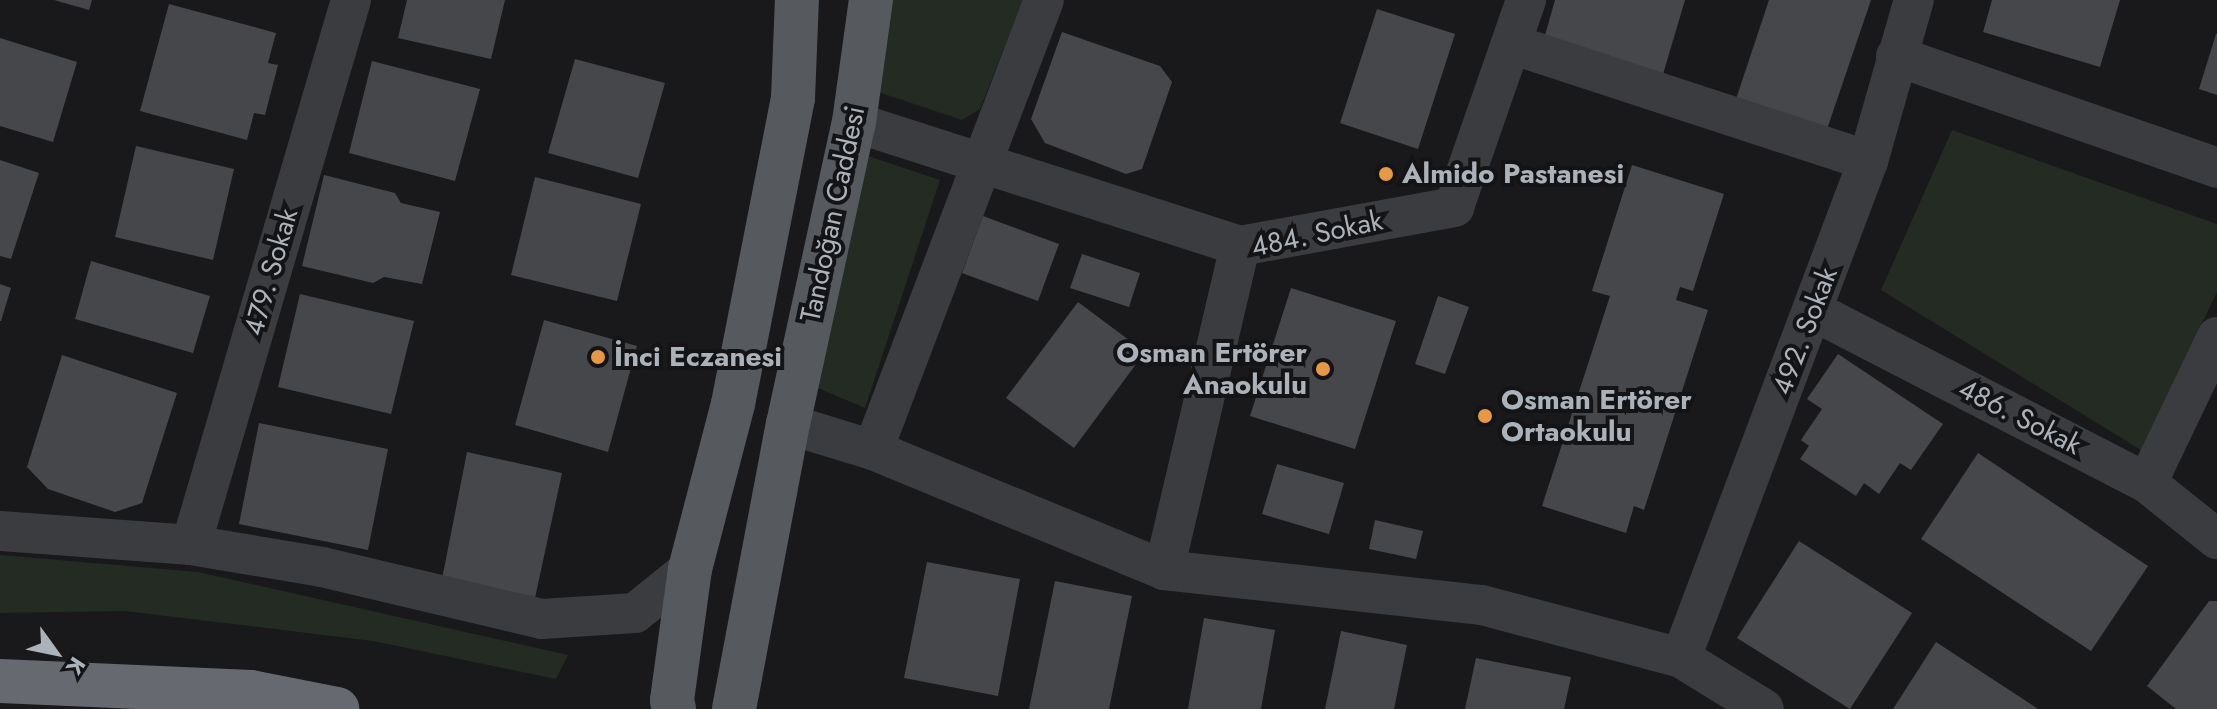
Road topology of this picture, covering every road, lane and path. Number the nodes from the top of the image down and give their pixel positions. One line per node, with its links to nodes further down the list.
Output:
1 (351, 0): 21 (street, 479. Sokak)
2 (797, 0): 22 (main road)
3 (871, 0): 9 (main road, Tandoğan Caddesi)
4 (1044, 0): 11 (street)
5 (1526, 0): 7 (street, 484. Sokak)
6 (1914, 0): 8 (street, 492. Sokak)
7 (1511, 44): 10 (street); 13 (street, 484. Sokak)
8 (1896, 56): 10 (street, 492. Sokak); 12 (street)
9 (854, 122): 11 (street); 16 (main road, Tandoğan Caddesi)
10 (1868, 161): 14 (street, 492. Sokak)
11 (980, 164): 13 (street); 17 (street)
12 (2217, 168)
13 (1240, 246): 23 (street, 484. Sokak)
14 (1811, 315): 18 (street, 486. Sokak); 24 (street, 492. Sokak)
15 (2217, 337): 18 (street)
16 (788, 424): 17 (street); 28 (main road, Tandoğan Caddesi)
17 (873, 450): 23 (street)
18 (2147, 483): 20 (street, 486. Sokak)
19 (0, 531): 21 (street)
20 (2217, 539)
21 (191, 545): 22 (street)
22 (690, 569): 27 (main road)
23 (1164, 570): 24 (street)
24 (1681, 658): 29 (street)
25 (0, 681): 26 (highway)
26 (337, 709)
27 (674, 709)
28 (734, 709)
29 (1764, 709)

